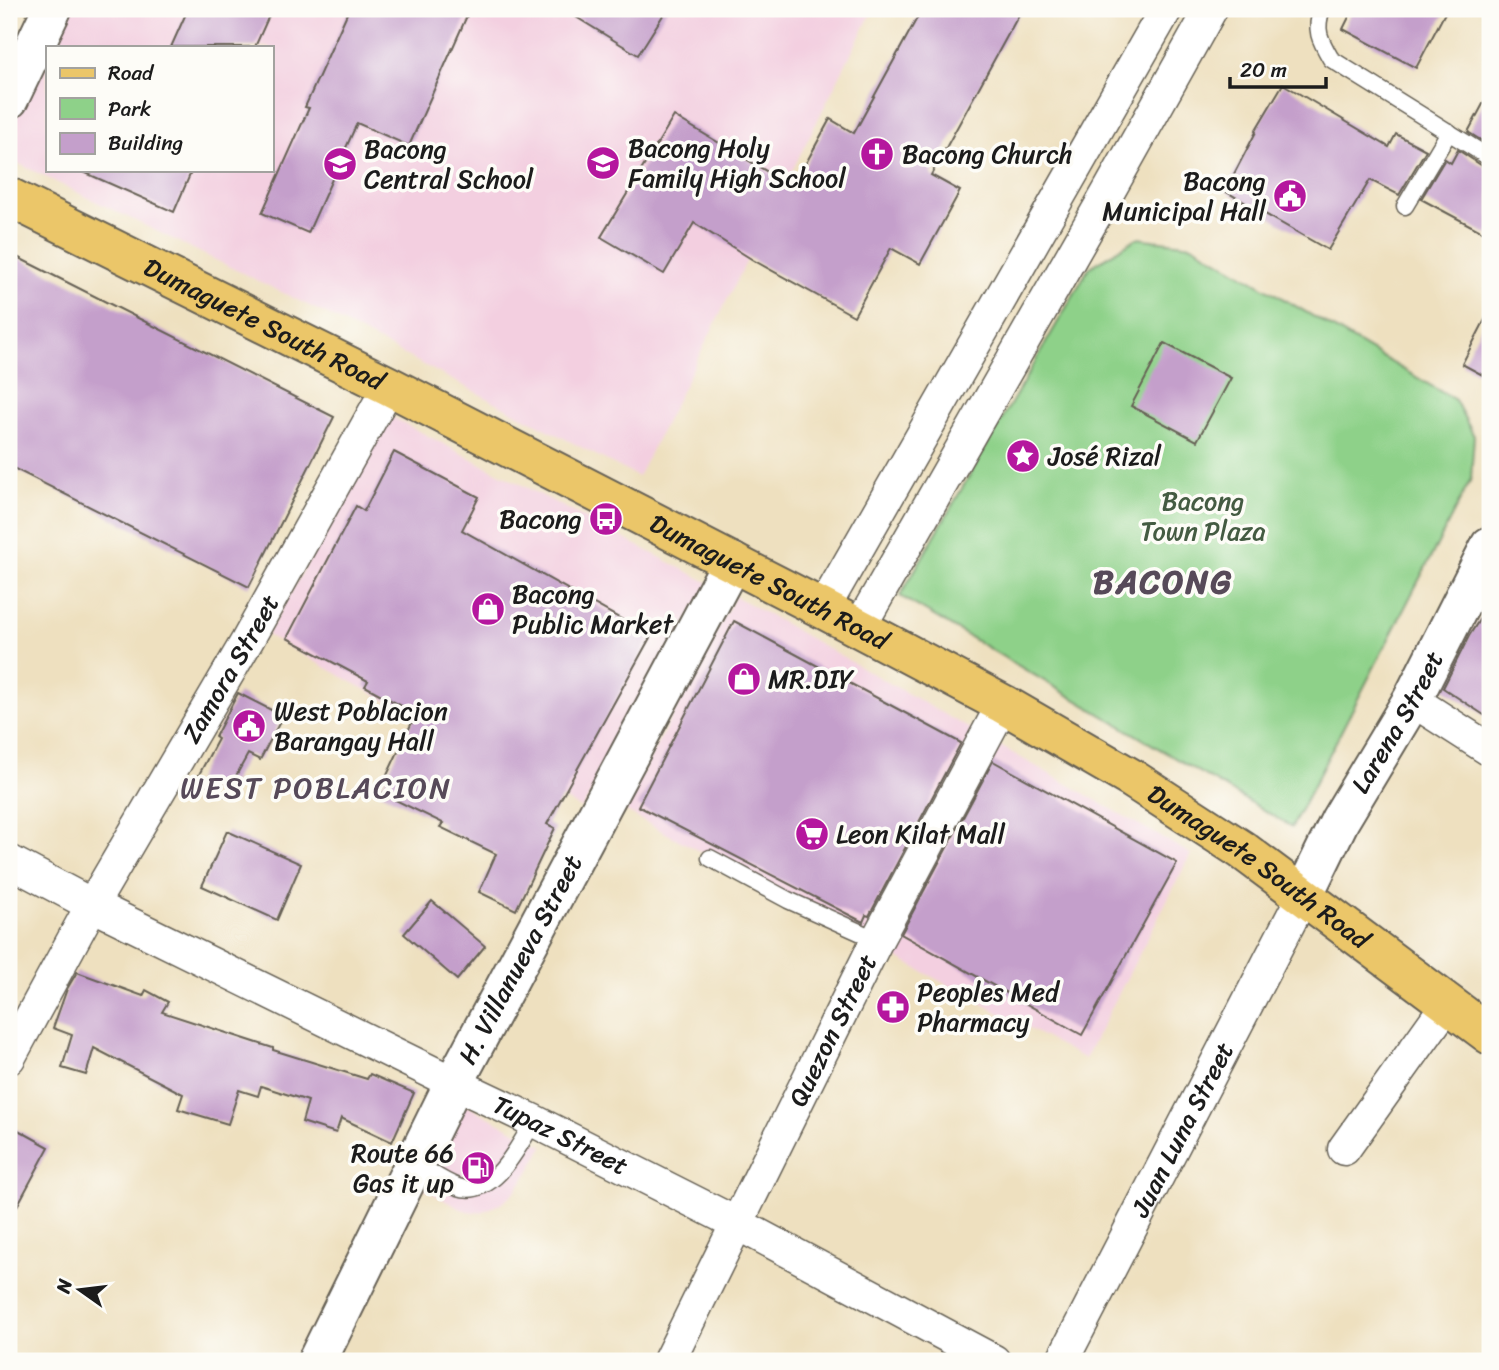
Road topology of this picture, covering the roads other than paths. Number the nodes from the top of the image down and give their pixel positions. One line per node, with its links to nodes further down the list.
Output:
1 (52, 9): 5 (street)
2 (1166, 9): 13 (street)
3 (1211, 9): 14 (street)
4 (1322, 9): 6 (lane)
5 (9, 99)
6 (1449, 132): 7 (lane); 9 (lane)
7 (1490, 158)
8 (9, 197): 10 (main road, Dumaguete South Road)
9 (1405, 206)
10 (389, 386): 12 (main road, Dumaguete South Road); 21 (street, Zamora Street)
11 (1490, 546): 15 (street, Larena Street)
12 (732, 562): 13 (main road, Dumaguete South Road); 26 (street, H. Villanueva Street)
13 (823, 609): 14 (main road, Dumaguete South Road)
14 (859, 628): 16 (main road, Dumaguete South Road)
15 (1412, 700): 17 (street); 20 (street, Larena Street)
16 (1003, 704): 20 (main road, Dumaguete South Road); 22 (street, Quezon Street)
17 (1490, 750)
18 (710, 858): 22 (lane)
19 (9, 861): 21 (street, Tupaz Street)
20 (1303, 896): 23 (main road, Dumaguete South Road); 34 (street, Juan Luna Street)
21 (92, 905): 25 (street, Zamora Street); 26 (street, Tupaz Street)
22 (877, 940): 30 (street, Quezon Street)
23 (1448, 1003): 24 (main road, Dumaguete South Road); 28 (street)
24 (1490, 1035)
25 (9, 1058)
26 (454, 1083): 27 (street, Tupaz Street); 29 (street, H. Villanueva Street)
27 (534, 1121): 29 (lane); 30 (street, Tupaz Street)
28 (1344, 1149)
29 (415, 1163): 31 (street, H. Villanueva Street)
30 (736, 1223): 32 (street, Quezon Street); 33 (street, Tupaz Street)
31 (317, 1361)
32 (669, 1361)
33 (994, 1361)
34 (1062, 1361)

